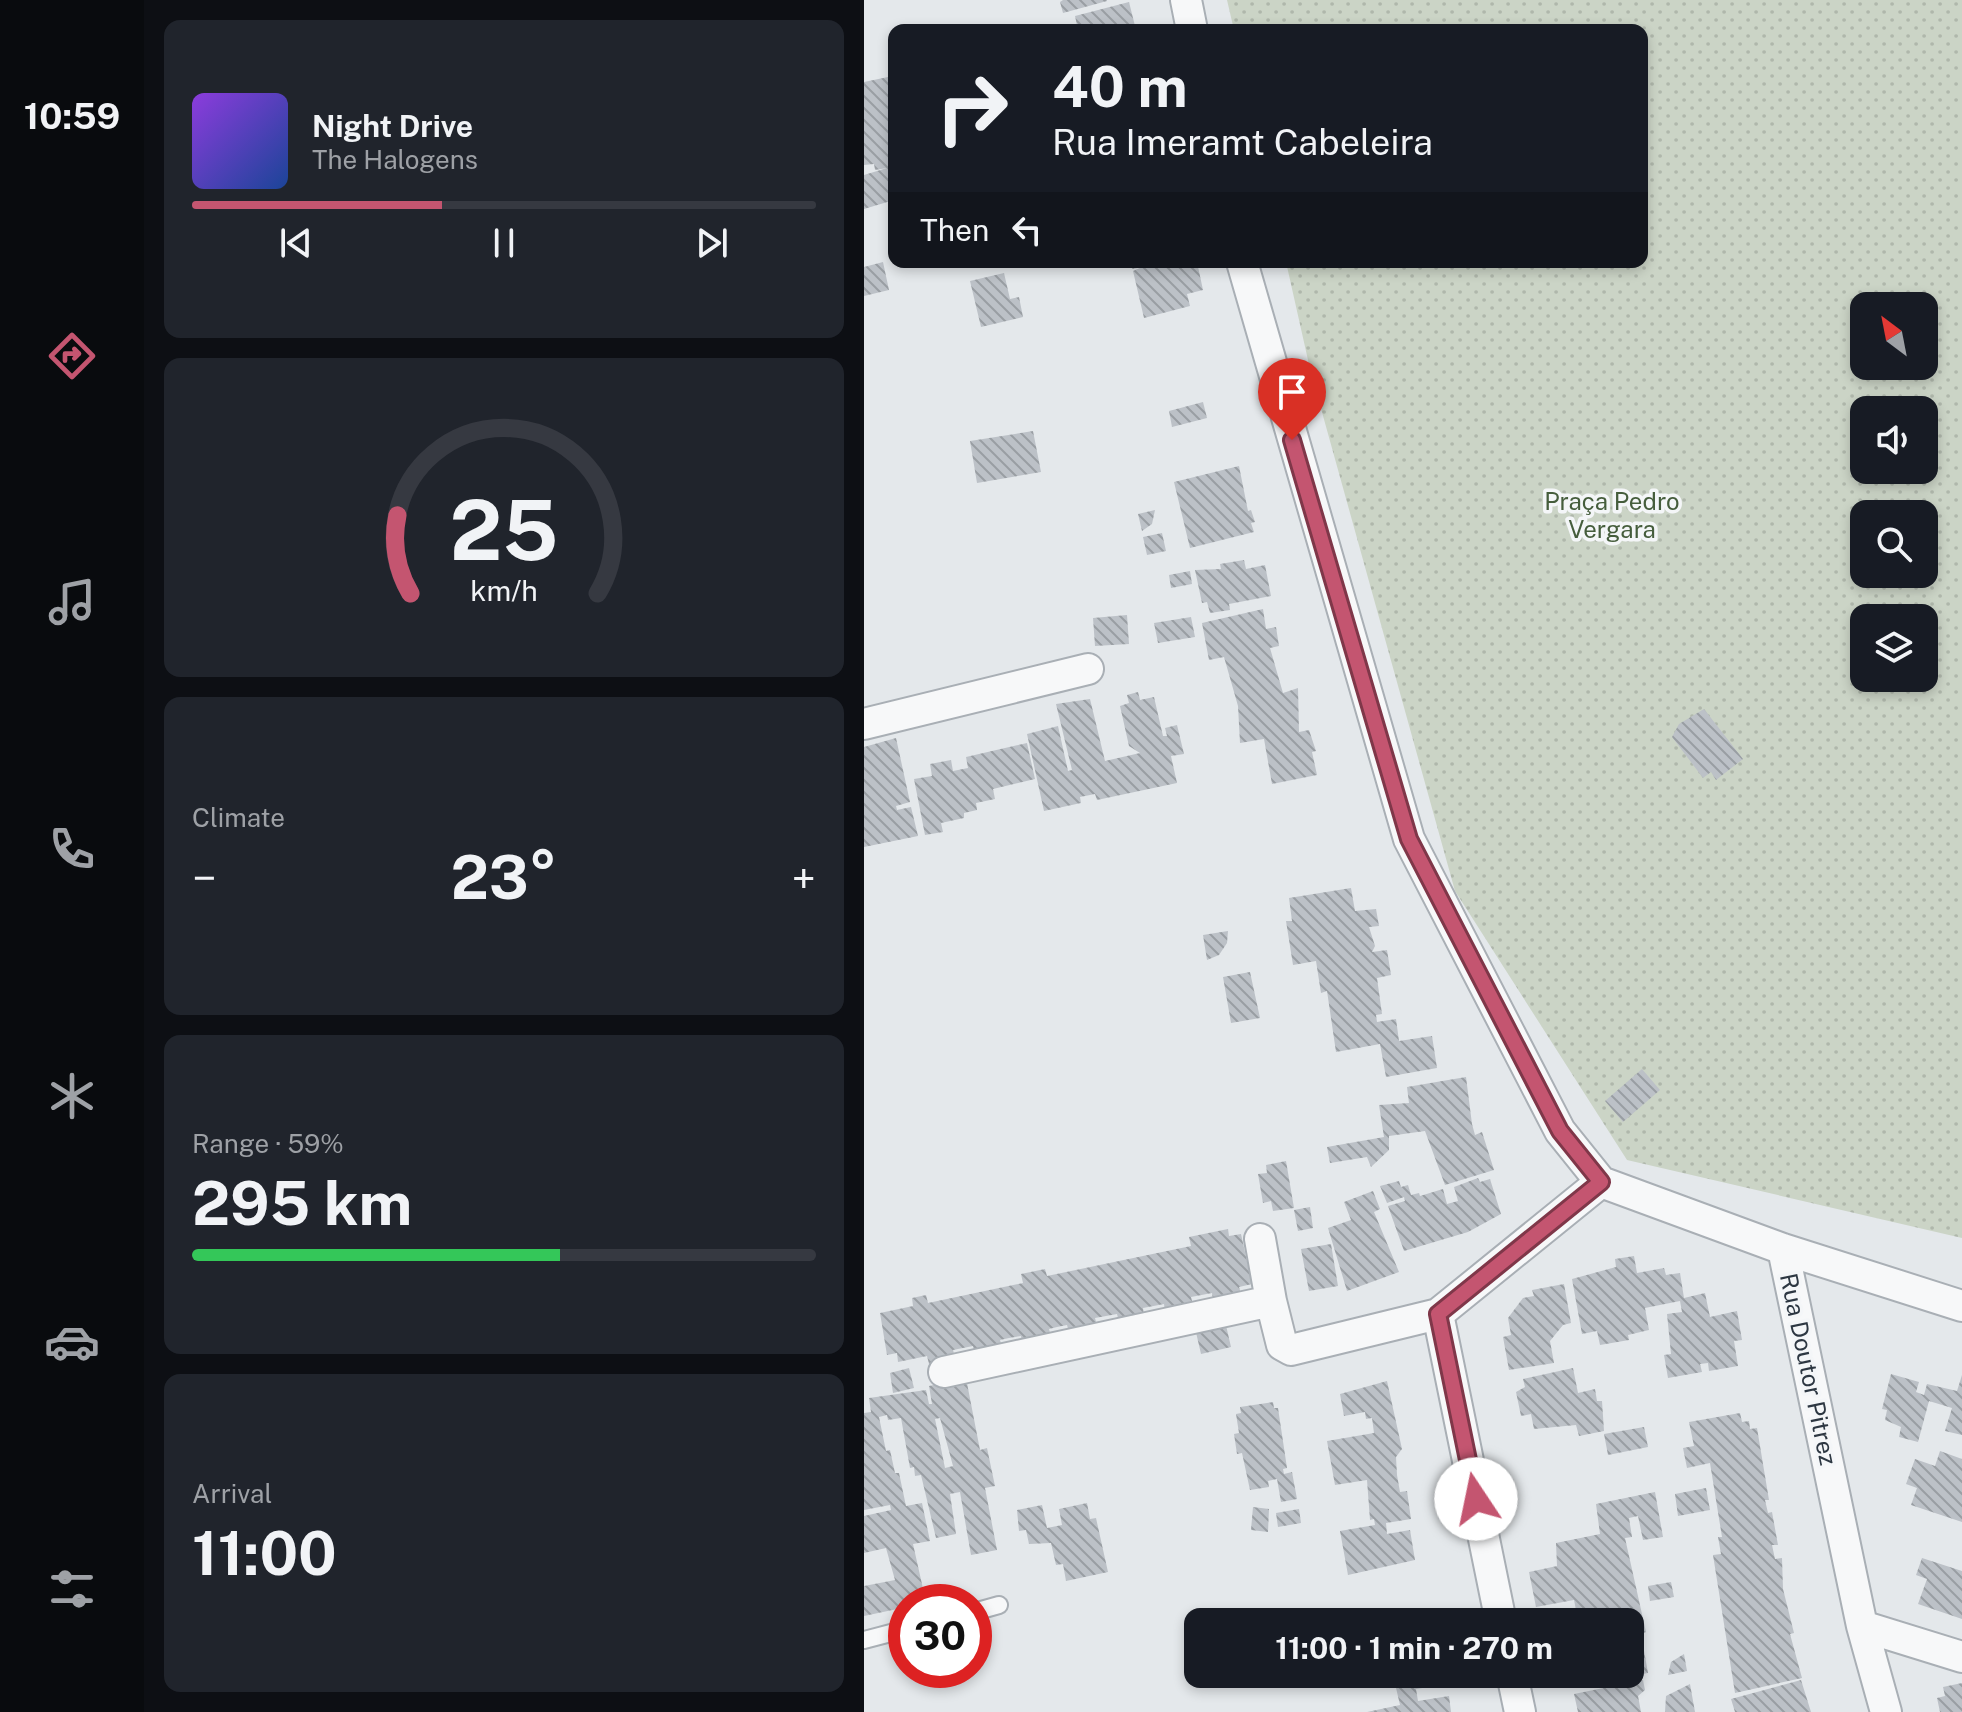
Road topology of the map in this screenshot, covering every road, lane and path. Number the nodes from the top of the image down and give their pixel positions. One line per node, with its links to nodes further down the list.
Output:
1 (1186, 0): 2 (street)
2 (1191, 24)
3 (1244, 268): 6 (street)
4 (1088, 669): 5 (street)
5 (864, 724)
6 (1601, 1182): 8 (street, Rua Doutor Pitrez); 11 (street)
7 (1260, 1239): 9 (street)
8 (1783, 1249): 10 (street); 16 (street, Rua Doutor Pitrez)
9 (1271, 1301): 11 (street); 12 (street)
10 (1962, 1306)
11 (1438, 1314): 15 (street)
12 (944, 1372)
13 (999, 1605): 14 (lane)
14 (992, 1607)
15 (1498, 1608)
16 (1862, 1626): 19 (street); 22 (street, Rua Doutor Pitrez)
17 (888, 1634): 18 (lane)
18 (864, 1640)
19 (1962, 1657)
20 (1515, 1688): 21 (street)
21 (1520, 1712)
22 (1886, 1712)

